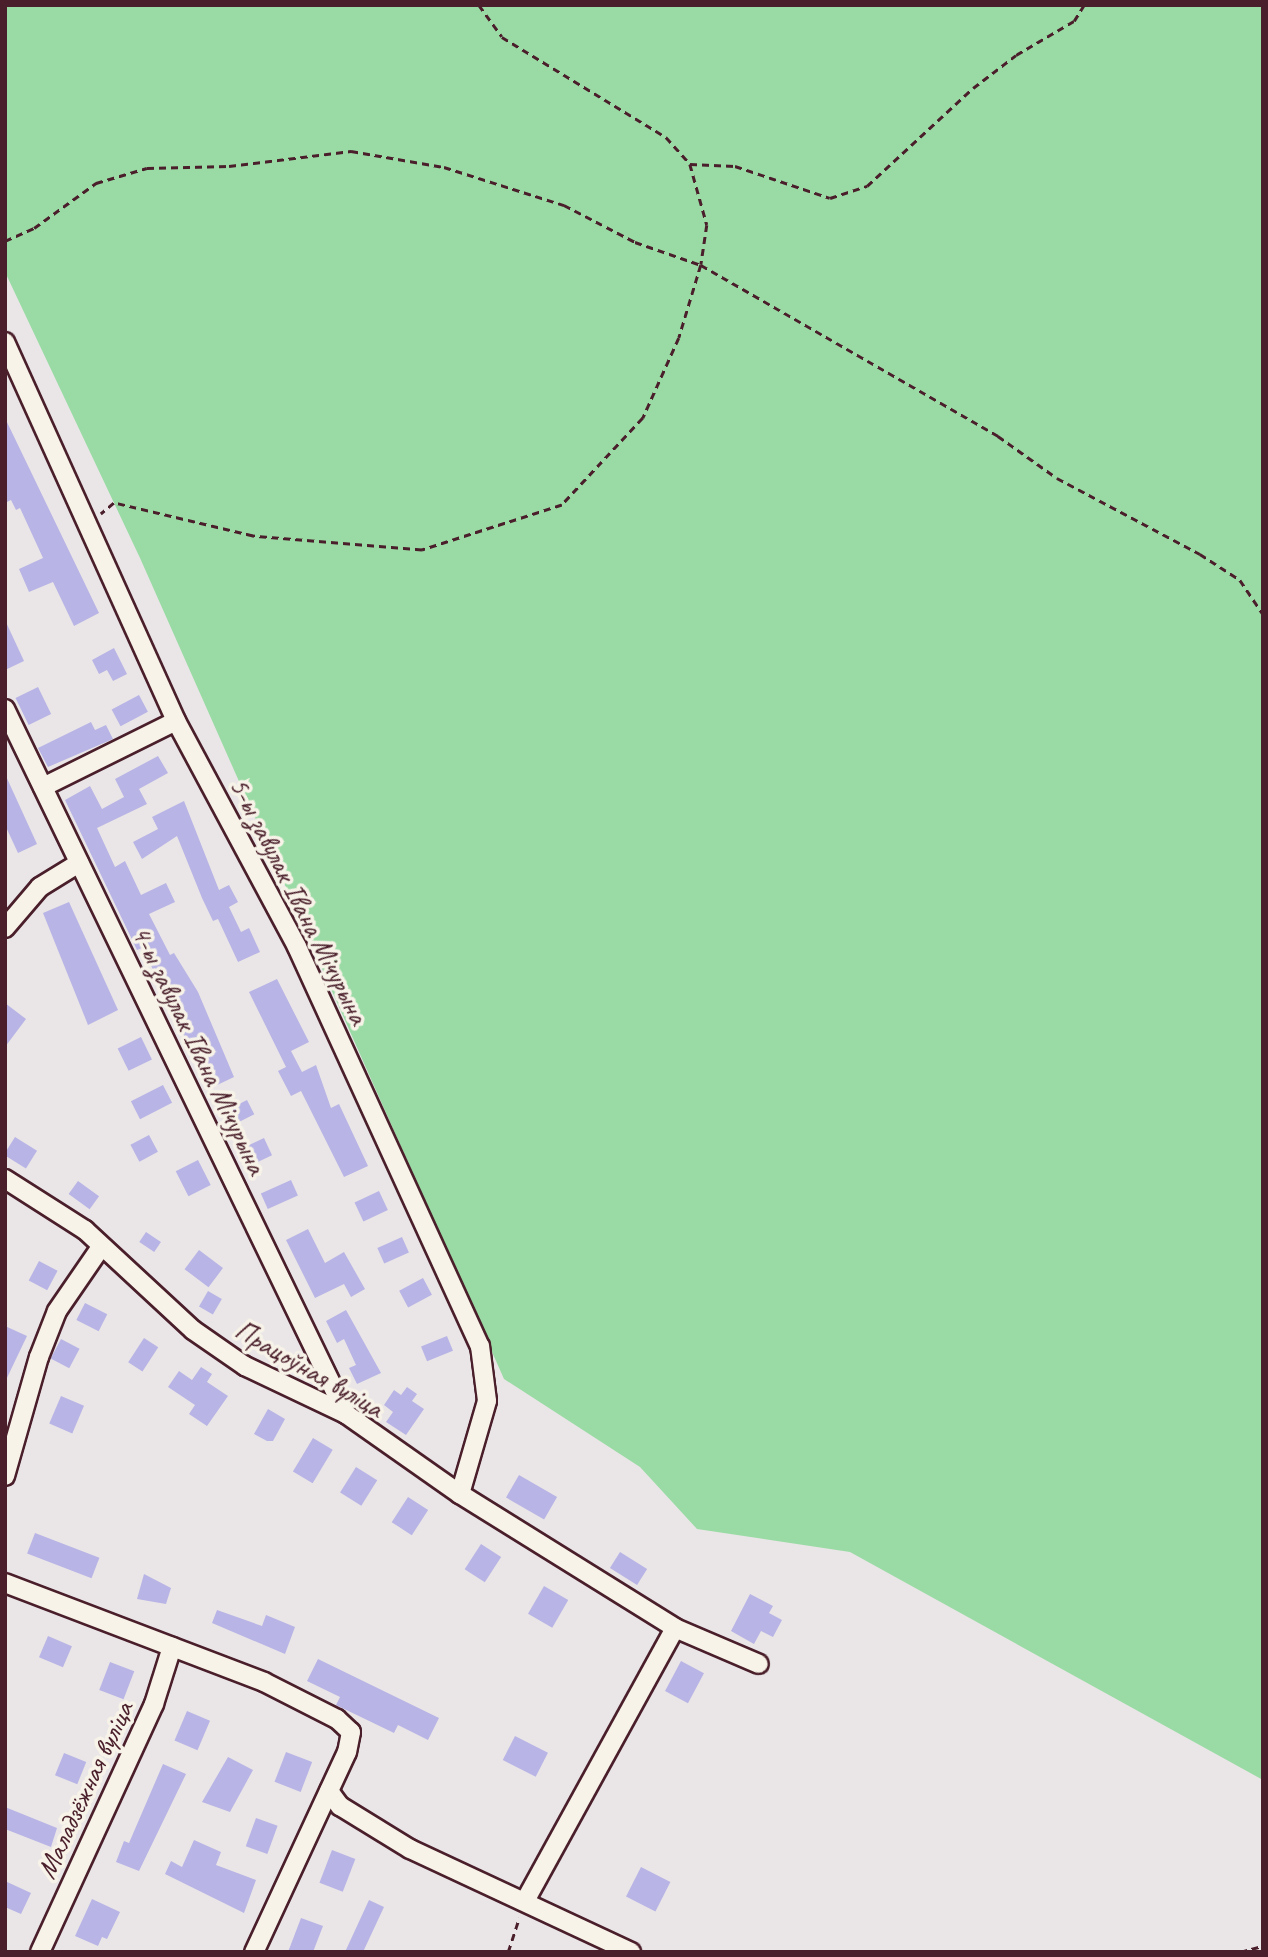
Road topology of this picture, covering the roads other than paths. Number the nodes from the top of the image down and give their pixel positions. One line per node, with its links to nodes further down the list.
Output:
1 (5, 342): 3 (street, 5-ы завулак Івана Мічурына)
2 (5, 709): 4 (street, 4-ы завулак Івана Мічурына)
3 (176, 721): 4 (street); 13 (street, 5-ы завулак Івана Мічурына)
4 (43, 787): 5 (street, 4-ы завулак Івана Мічурына)
5 (79, 863): 6 (street); 9 (street, 4-ы завулак Івана Мічурына)
6 (5, 928)
7 (5, 1179): 8 (street, Працоўная вуліца)
8 (101, 1247): 10 (street, Працоўная вуліца); 12 (street)
9 (329, 1378): 10 (street); 11 (street, 4-ы завулак Івана Мічурына)
10 (305, 1398): 11 (street, Працоўная вуліца)
11 (346, 1414): 13 (street, Працоўная вуліца)
12 (5, 1476)
13 (460, 1494): 15 (street, Працоўная вуліца)
14 (5, 1583): 16 (street)
15 (675, 1628): 17 (street, Працоўная вуліца); 19 (street)
16 (172, 1647): 18 (street); 20 (street, Маладзёжная вуліца)
17 (759, 1664)
18 (329, 1791): 19 (street); 21 (street)
19 (525, 1901): 22 (street)
20 (40, 1952)
21 (254, 1952)
22 (631, 1952)

